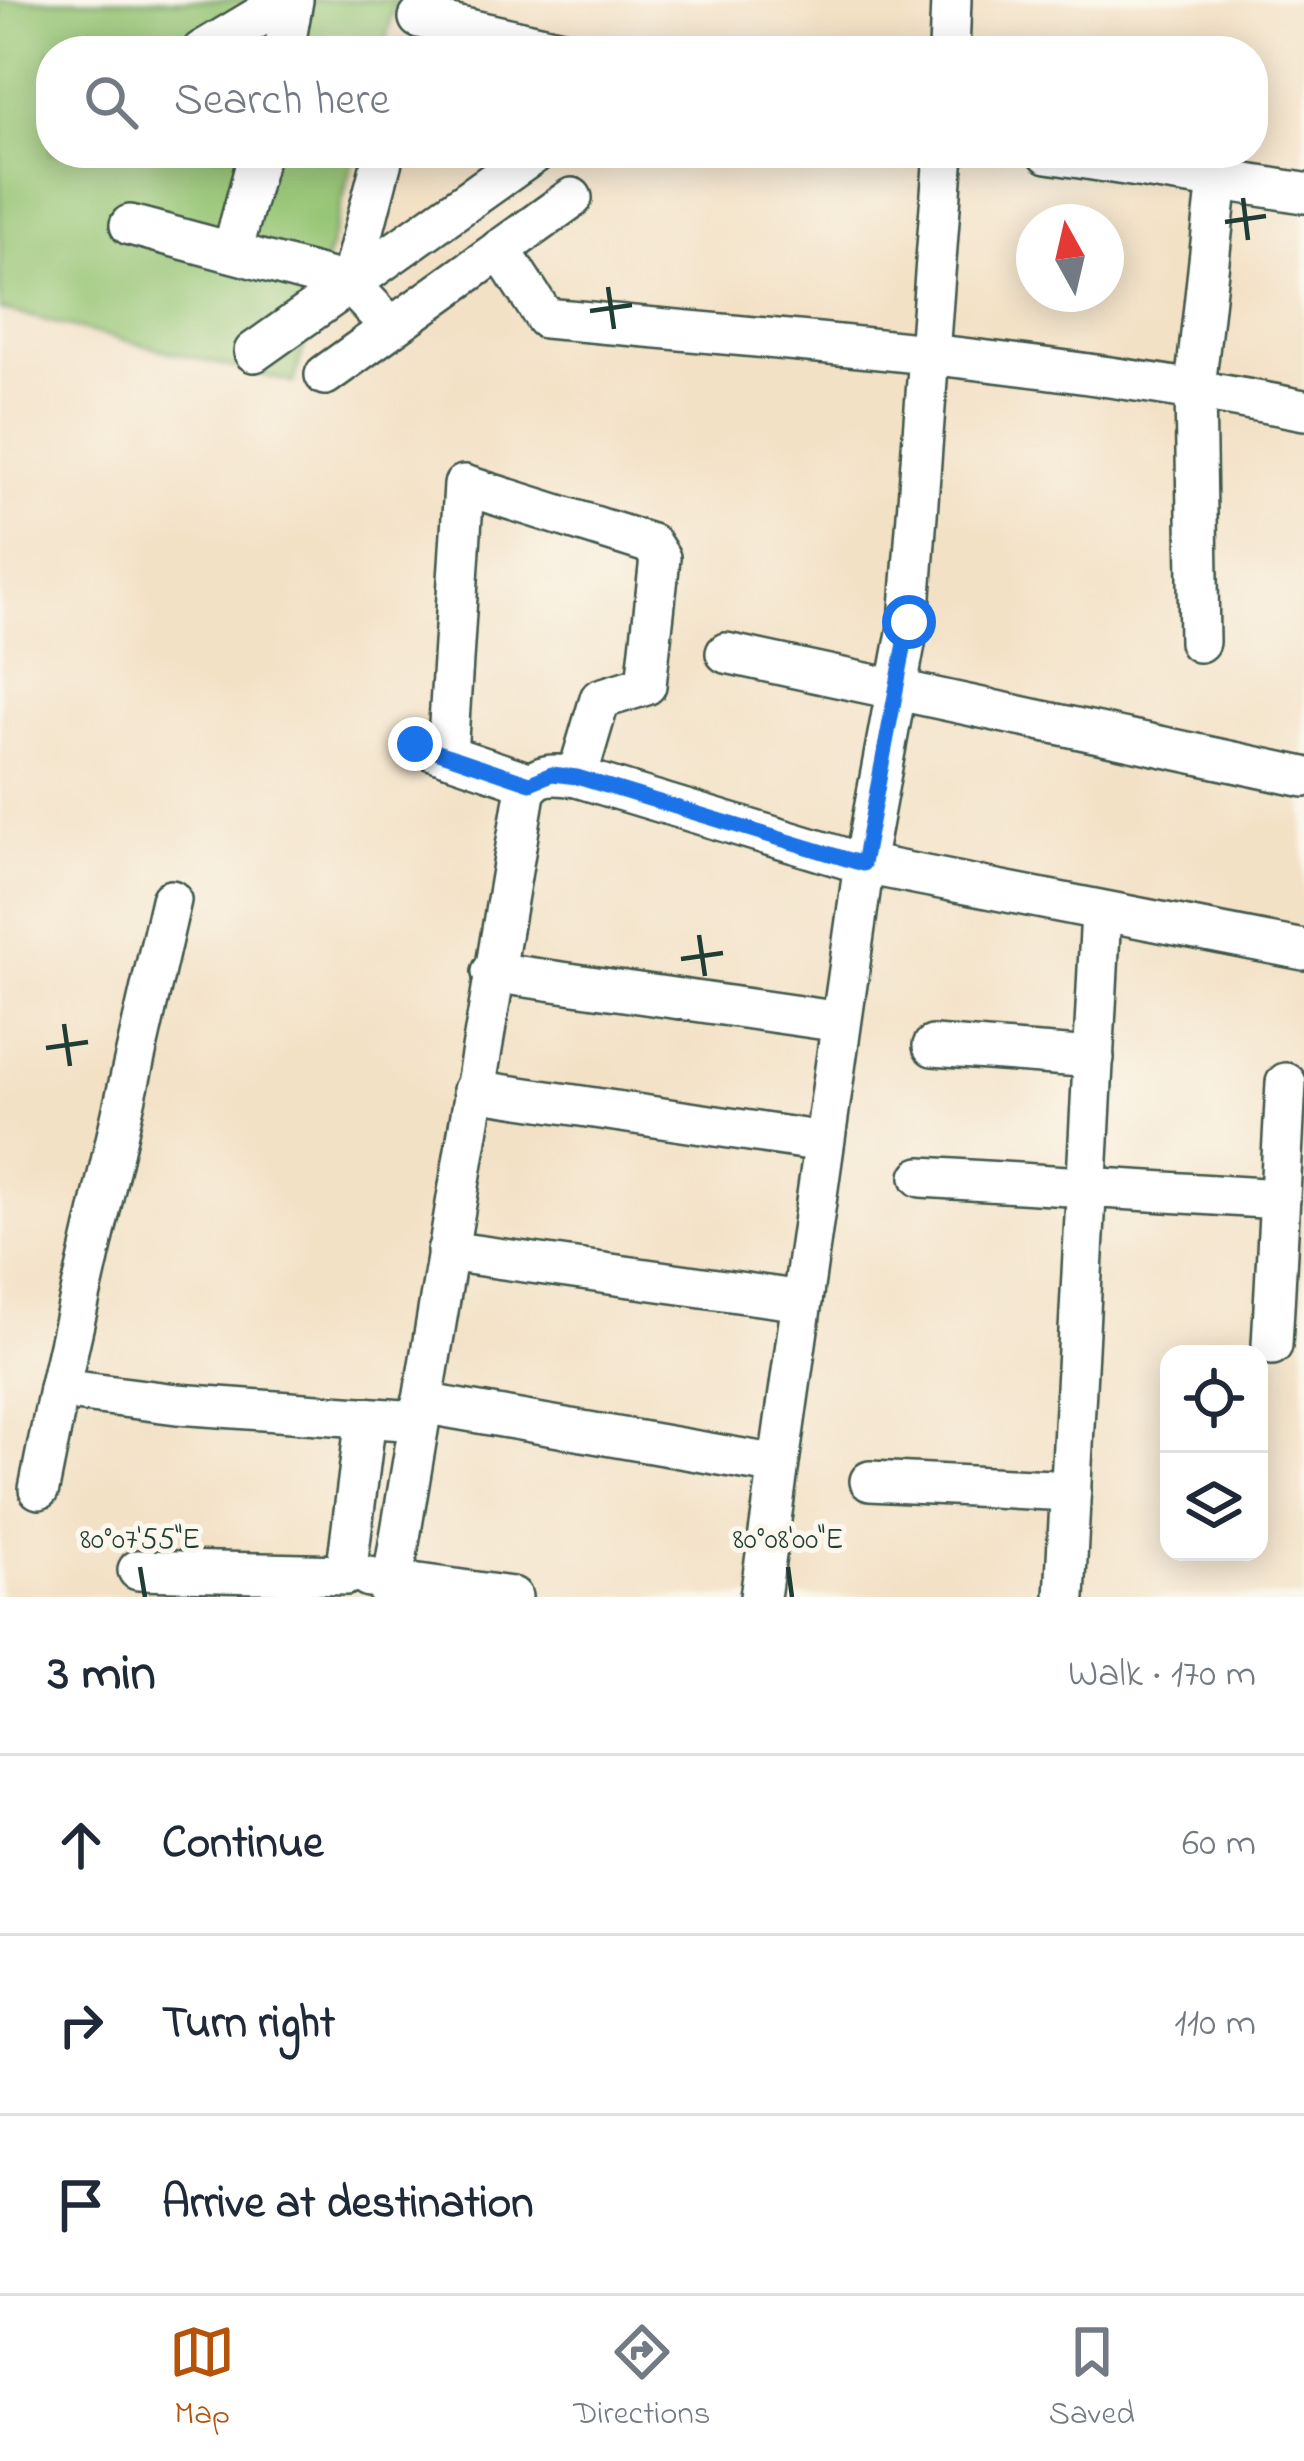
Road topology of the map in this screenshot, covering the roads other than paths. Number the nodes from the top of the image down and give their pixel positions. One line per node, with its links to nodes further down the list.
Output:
1 (290, 0): 4 (street); 5 (street)
2 (951, 0): 7 (street)
3 (418, 23): 6 (street)
4 (228, 36)
5 (286, 36)
6 (487, 36)
7 (950, 36)
8 (255, 168): 18 (street)
9 (380, 168): 19 (street)
10 (514, 168): 19 (street)
11 (943, 168): 22 (street)
12 (1146, 168): 13 (street)
13 (1218, 179): 14 (street); 24 (street)
14 (1304, 193)
15 (572, 198): 17 (street)
16 (130, 225): 18 (street)
17 (500, 249): 20 (street); 22 (street)
18 (232, 251): 19 (street)
19 (350, 284): 20 (street); 21 (street)
20 (392, 327): 23 (street)
21 (254, 352)
22 (927, 352): 24 (street); 28 (street)
23 (325, 375)
24 (1195, 388): 25 (street); 26 (street)
25 (1304, 410)
26 (1198, 642)
27 (726, 653): 28 (street)
28 (893, 691): 30 (street); 32 (street)
29 (577, 777): 31 (street); 31 (street); 32 (street)
30 (1304, 778)
31 (530, 783): 36 (street)
32 (863, 864): 34 (street); 37 (street)
33 (171, 900): 51 (street)
34 (1101, 912): 35 (street); 39 (street)
35 (1304, 950)
36 (492, 972): 37 (street); 41 (street)
37 (841, 1022): 42 (street)
38 (933, 1046): 39 (street)
39 (1094, 1058): 45 (street)
40 (1286, 1083): 43 (street)
41 (473, 1090): 42 (street); 47 (street)
42 (824, 1142): 49 (street)
43 (1293, 1148): 46 (street)
44 (922, 1177): 45 (street)
45 (1086, 1188): 46 (street); 57 (street)
46 (1280, 1198): 48 (street)
47 (447, 1252): 49 (street); 52 (street)
48 (1289, 1295): 50 (street)
49 (802, 1301): 54 (street)
50 (1272, 1345)
51 (59, 1389): 53 (street); 56 (street)
52 (420, 1412): 53 (street); 54 (street); 60 (street)
53 (366, 1418): 59 (street)
54 (778, 1466): 62 (street)
55 (870, 1480): 57 (street)
56 (39, 1489)
57 (1071, 1491): 63 (street)
58 (138, 1570): 59 (street)
59 (345, 1586): 60 (street)
60 (392, 1588): 61 (street)
61 (512, 1597)
62 (760, 1597)
63 (1065, 1597)

